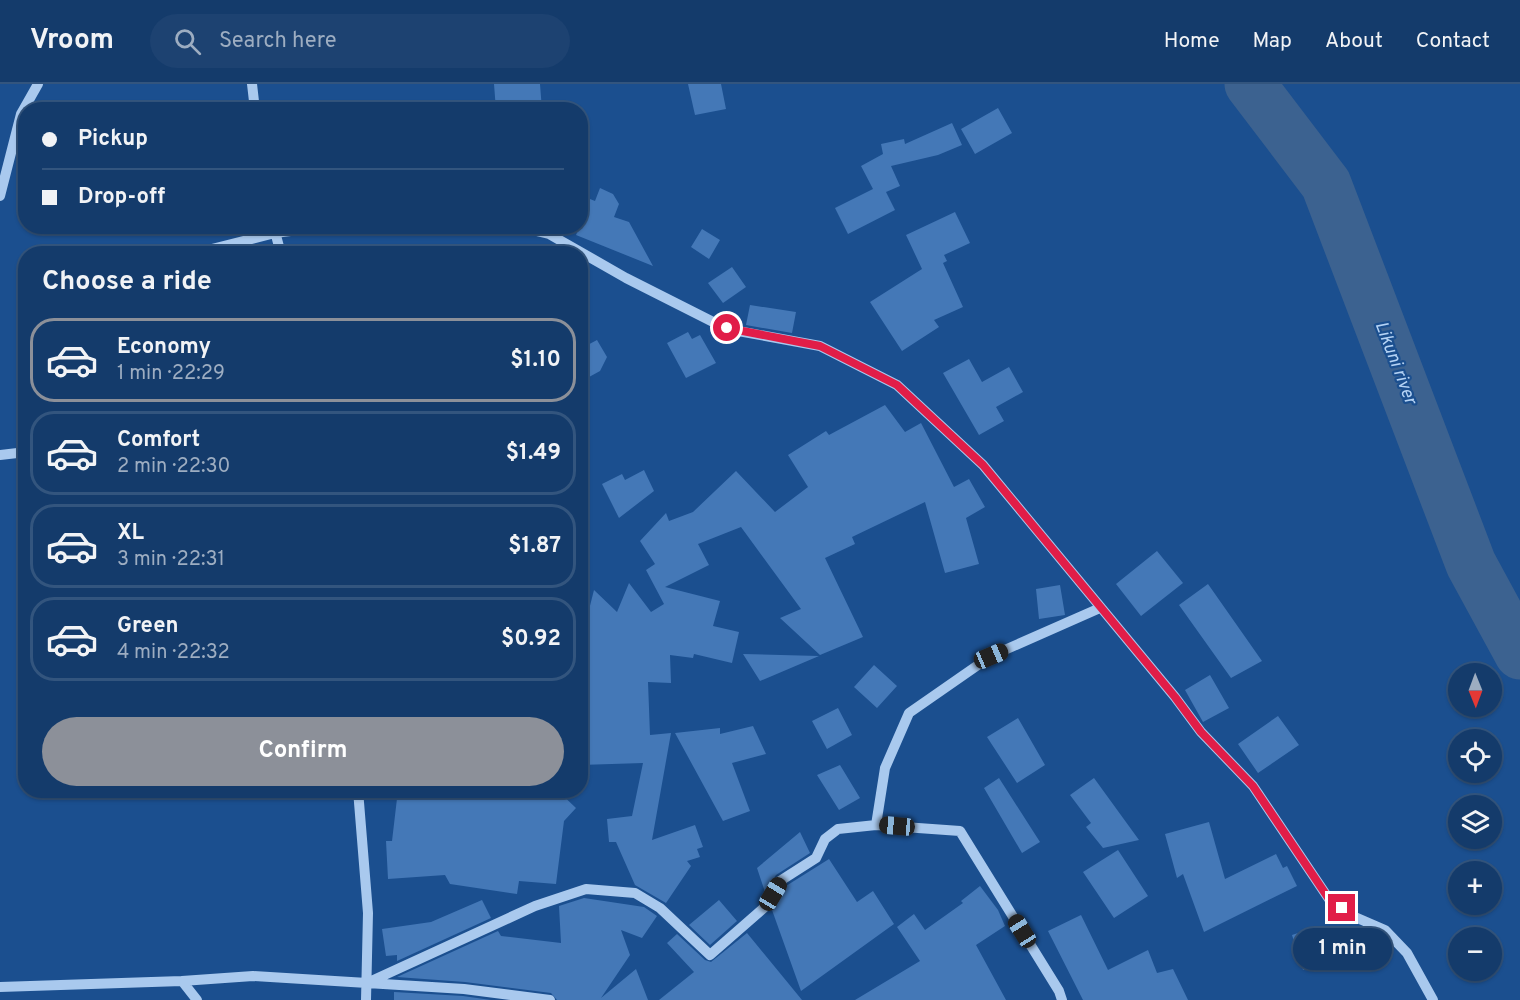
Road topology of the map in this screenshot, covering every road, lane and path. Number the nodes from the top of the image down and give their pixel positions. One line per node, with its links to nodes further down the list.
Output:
1 (38, 84): 3 (street)
2 (252, 84): 4 (street)
3 (28, 102)
4 (254, 102)
5 (18, 126): 6 (street)
6 (0, 196)
7 (261, 234): 9 (street)
8 (549, 234): 10 (street)
9 (220, 246)
10 (570, 246)
11 (588, 256): 14 (street)
12 (18, 453): 13 (street)
13 (0, 455)
14 (1100, 608): 16 (street); 24 (street)
15 (359, 798): 18 (street)
16 (876, 825): 18 (street); 23 (street)
17 (182, 981): 18 (street); 19 (street); 20 (street)
18 (367, 983): 21 (street); 22 (street)
19 (0, 987)
20 (197, 1000)
21 (366, 1000)
22 (550, 1000)
23 (1062, 1000)
24 (1432, 1000)

